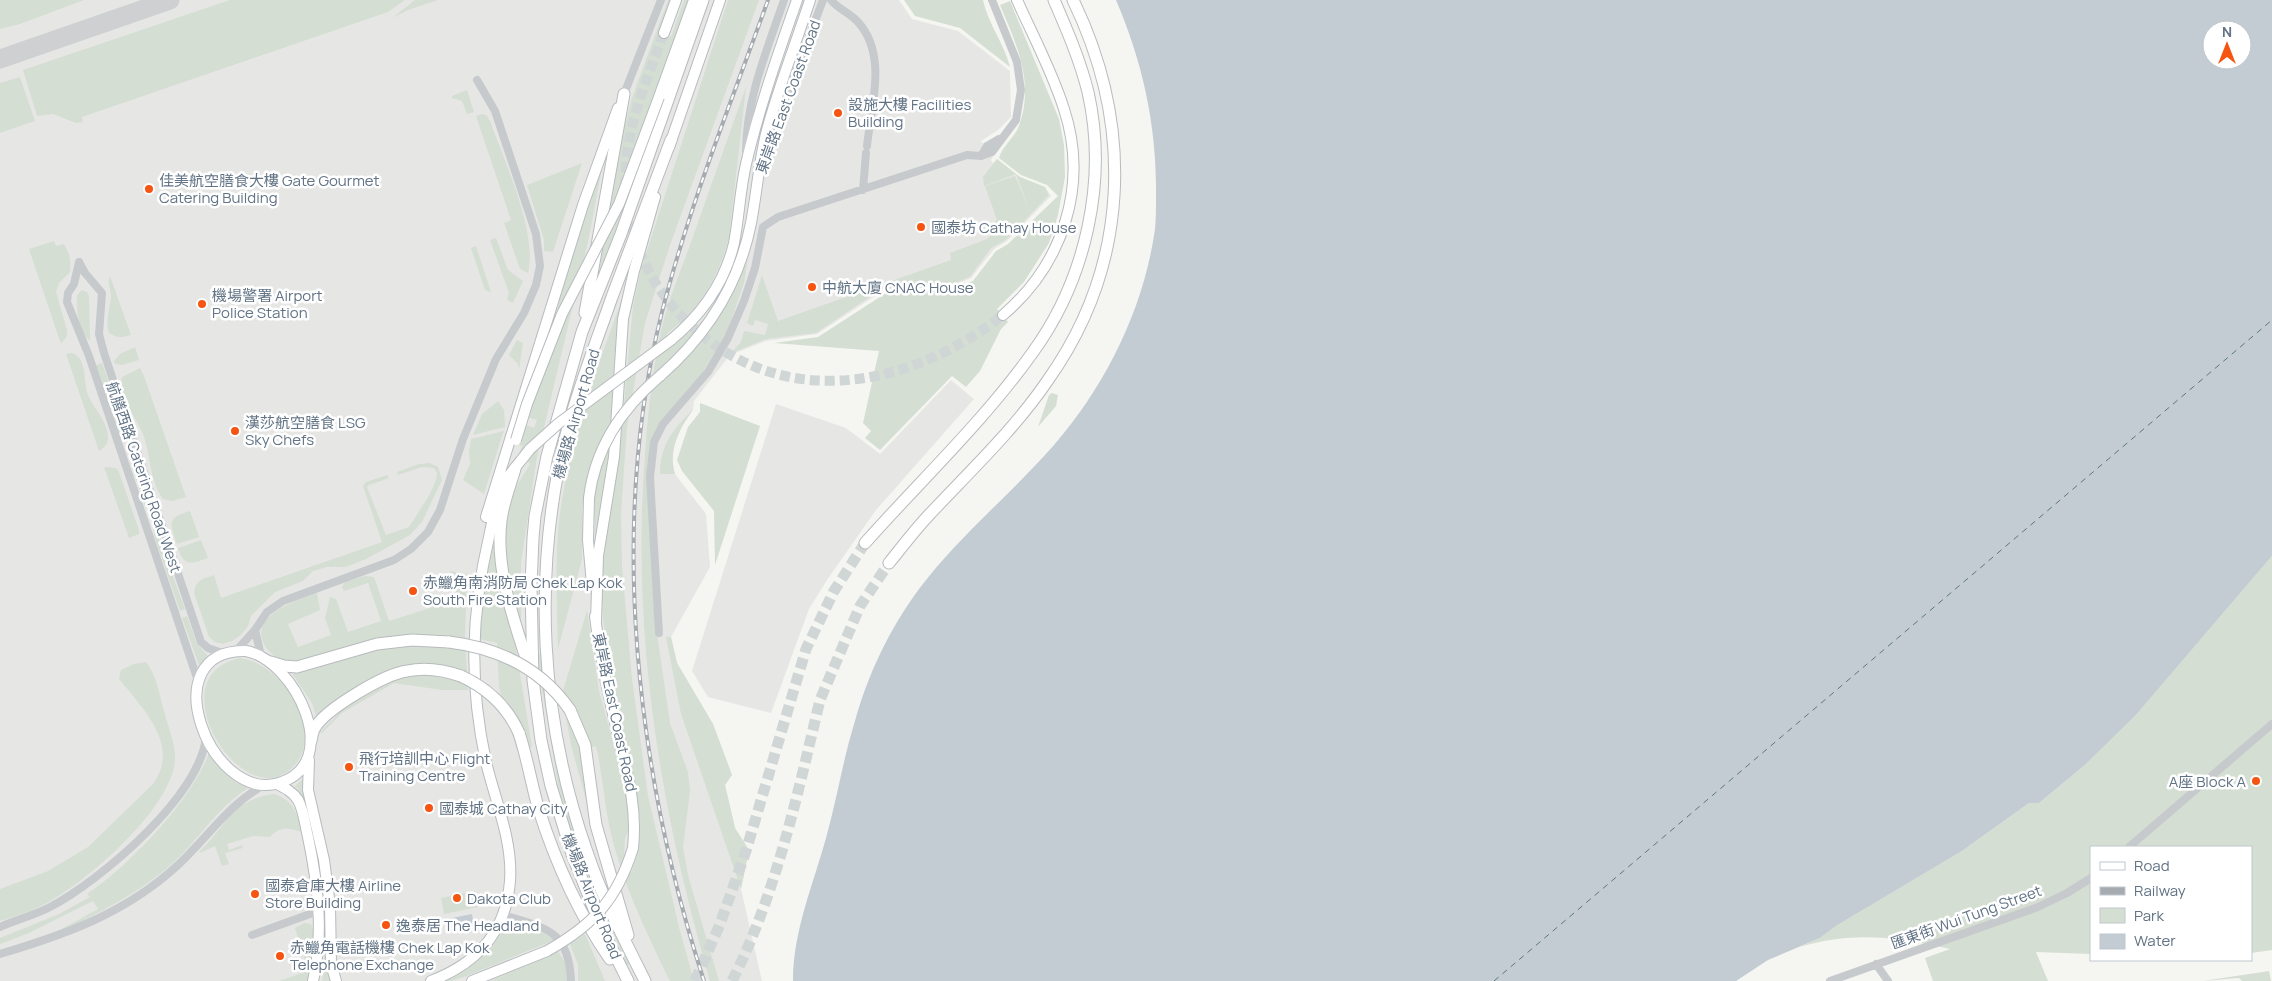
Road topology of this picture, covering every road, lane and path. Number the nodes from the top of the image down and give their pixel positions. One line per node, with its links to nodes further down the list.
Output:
1 (661, 0): 19 (street)
2 (676, 0): 17 (main road)
3 (694, 0): 29 (main road, bridge)
4 (703, 0): 27 (highway, 機場路 Airport Road)
5 (720, 0): 20 (main road, 機場路 Airport Road)
6 (784, 0): 21 (street, 東岸路 East Coast Road)
7 (797, 0): 21 (main road)
8 (810, 0): 22 (main road)
9 (824, 0): 16 (street, 東岸路 East Coast Road)
10 (831, 0): 15 (street)
11 (992, 0): 23 (street)
12 (1017, 0): 26 (main road)
13 (1054, 0): 30 (highway)
14 (1073, 0): 31 (highway)
15 (841, 8): 16 (street); 23 (street)
16 (821, 10): 22 (street, 東岸路 East Coast Road)
17 (664, 32)
18 (477, 80): 34 (street)
19 (624, 94): 27 (highway); 32 (main road)
20 (671, 140): 33 (main road); 52 (highway, 機場路 Airport Road)
21 (746, 163): 28 (main road, 東岸路 East Coast Road, bridge)
22 (760, 166): 33 (main road, 東岸路 East Coast Road, bridge)
23 (863, 190): 35 (street)
24 (91, 282): 25 (street); 25 (street, 航膳西路 Catering Road West); 36 (street, 航膳西路 Catering Road West)
25 (74, 284): 39 (street, 航膳西路 Catering Road West)
26 (1003, 315)
27 (582, 332): 38 (highway, 機場路 Airport Road)
28 (515, 469): 29 (main road, 東岸路 East Coast Road); 38 (highway)
29 (506, 481): 32 (main road, 東岸路 East Coast Road)
30 (865, 543)
31 (889, 563)
32 (478, 582): 47 (main road, 東岸路 East Coast Road)
33 (596, 622): 57 (main road, 東岸路 East Coast Road, bridge)
34 (255, 630): 36 (street); 37 (street)
35 (659, 633)
36 (230, 653): 37 (main road); 39 (main road)
37 (266, 659): 42 (main road); 52 (highway, bridge)
38 (533, 680): 59 (highway, 機場路 Airport Road)
39 (198, 681): 41 (main road)
40 (2272, 724): 45 (street)
41 (206, 735): 44 (main road); 49 (street)
42 (311, 745): 43 (main road); 55 (main road); 59 (highway, bridge)
43 (277, 784): 44 (main road); 48 (main road)
44 (264, 785): 51 (street)
45 (2130, 846)
46 (2090, 879): 53 (street, 匯東街 Wui Tung Street)
47 (503, 916): 56 (main road, 東岸路 East Coast Road); 58 (street)
48 (314, 917): 50 (street); 54 (main road)
49 (0, 926)
50 (252, 935)
51 (0, 954)
52 (636, 962): 60 (highway, 機場路 Airport Road)
53 (1876, 964): 61 (street, 匯東街 Wui Tung Street); 62 (street)
54 (312, 981)
55 (336, 981)
56 (431, 981)
57 (472, 981)
58 (571, 981)
59 (627, 981)
60 (645, 981)
61 (1830, 981)
62 (1888, 981)

